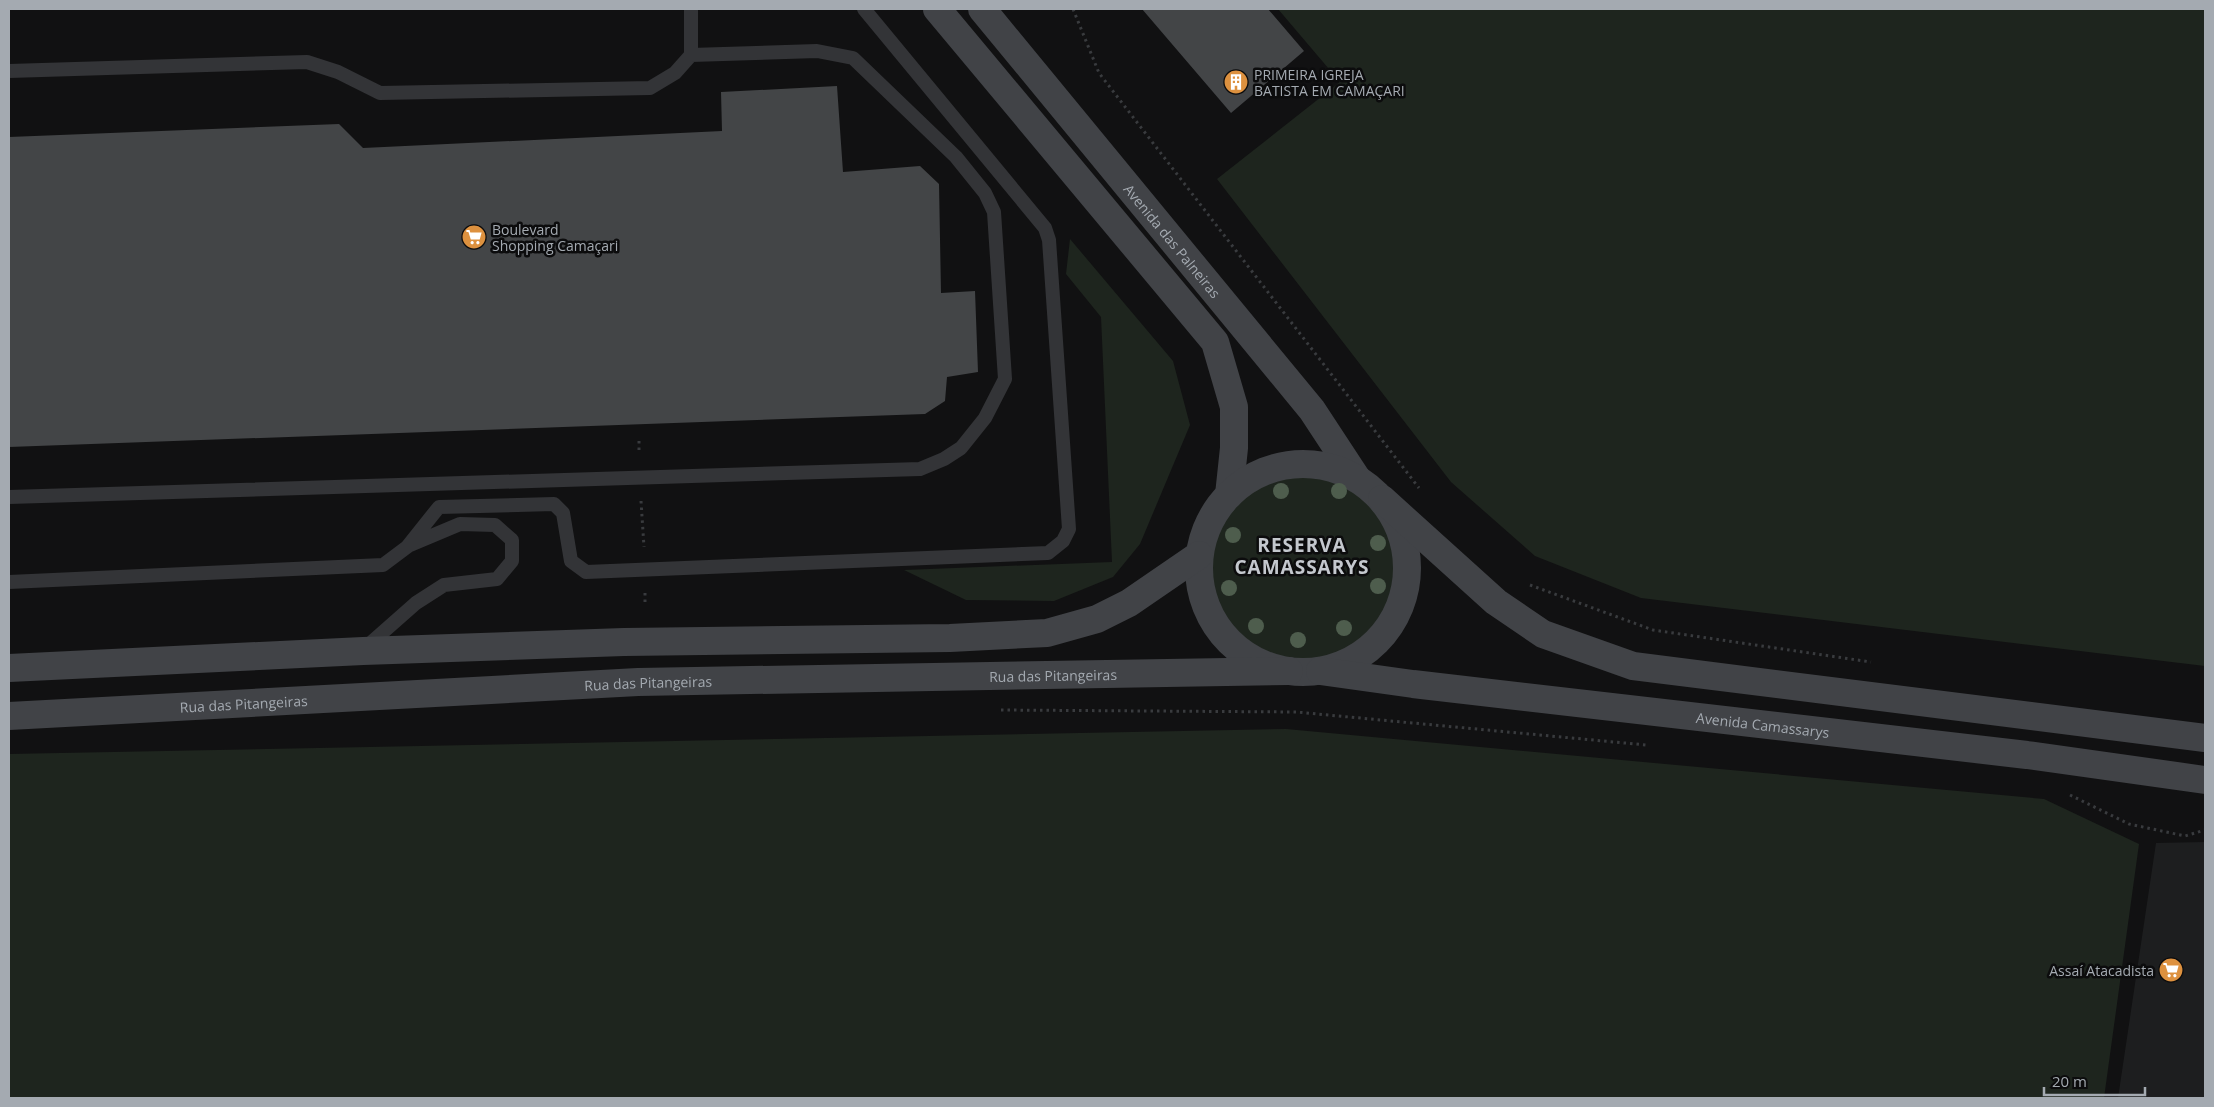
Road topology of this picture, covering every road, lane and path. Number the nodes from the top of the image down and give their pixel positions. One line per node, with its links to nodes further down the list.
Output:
1 (691, 9): 6 (lane)
2 (864, 9): 17 (lane)
3 (937, 9): 11 (street)
4 (982, 9): 10 (street, Avenida das Palneiras)
5 (1073, 9): 12 (path)
6 (692, 56): 7 (lane); 9 (lane)
7 (9, 71)
8 (639, 441): 9 (path)
9 (640, 477): 13 (lane); 17 (path)
10 (1356, 477): 11 (street); 14 (street)
11 (1229, 494): 16 (street)
12 (1424, 495)
13 (9, 497)
14 (1382, 499): 25 (street); 28 (street)
15 (407, 547): 17 (lane); 18 (lane); 21 (lane)
16 (1199, 555): 21 (street); 24 (street)
17 (645, 571): 20 (path)
18 (9, 582)
19 (1529, 584): 22 (path)
20 (645, 605)
21 (363, 651): 23 (street)
22 (1880, 663)
23 (9, 668)
24 (1288, 671): 25 (street, Rua das Pitangeiras); 27 (street, Rua das Pitangeiras)
25 (1320, 671): 30 (street, Avenida Camassarys)
26 (992, 710): 29 (path)
27 (9, 716)
28 (2205, 738)
29 (1652, 746)
30 (2205, 780)
31 (2063, 791): 32 (path)
32 (2205, 830)

